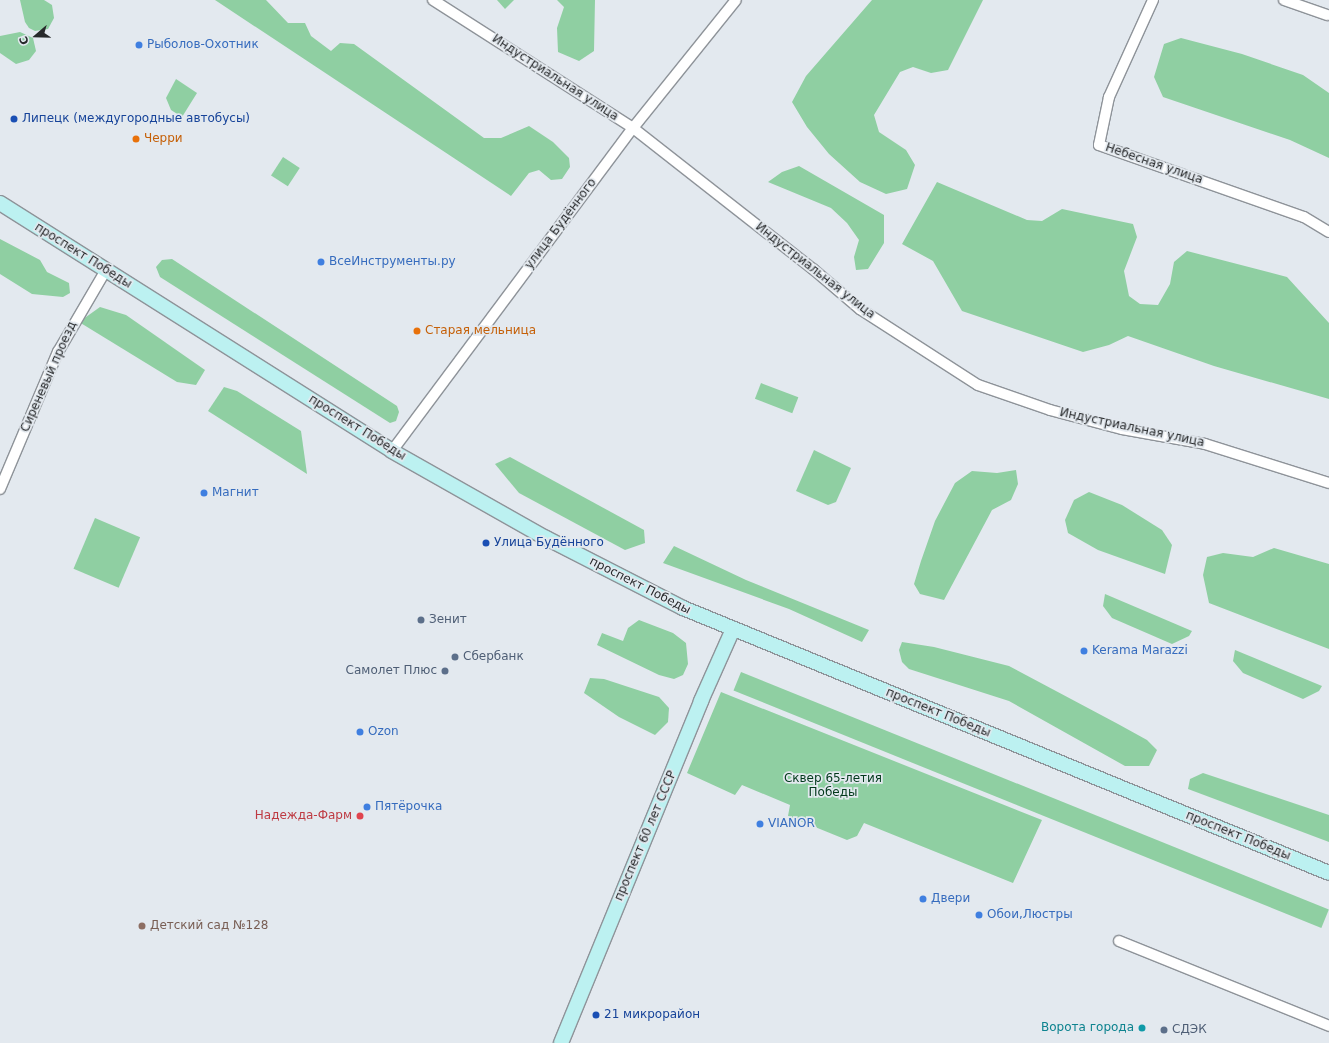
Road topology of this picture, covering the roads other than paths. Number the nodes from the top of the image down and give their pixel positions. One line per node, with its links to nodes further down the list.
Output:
1 (433, 0): 6 (street, Индустриальная улица)
2 (736, 0): 6 (street, улица Будённого)
3 (1153, 0): 8 (street, Небесная улица)
4 (1284, 0): 5 (street)
5 (1327, 15)
6 (633, 128): 10 (street, улица Будённого); 11 (street, Индустриальная улица)
7 (0, 203): 9 (main road, проспект Победы)
8 (1329, 232)
9 (106, 270): 10 (main road, проспект Победы); 12 (street, Сиреневый проезд)
10 (392, 451): 13 (main road, проспект Победы)
11 (1329, 483)
12 (0, 489)
13 (733, 629): 14 (main road, проспект Победы); 17 (main road, проспект 60 лет СССР)
14 (1329, 873)
15 (1119, 941): 16 (street)
16 (1329, 1026)
17 (561, 1043)

